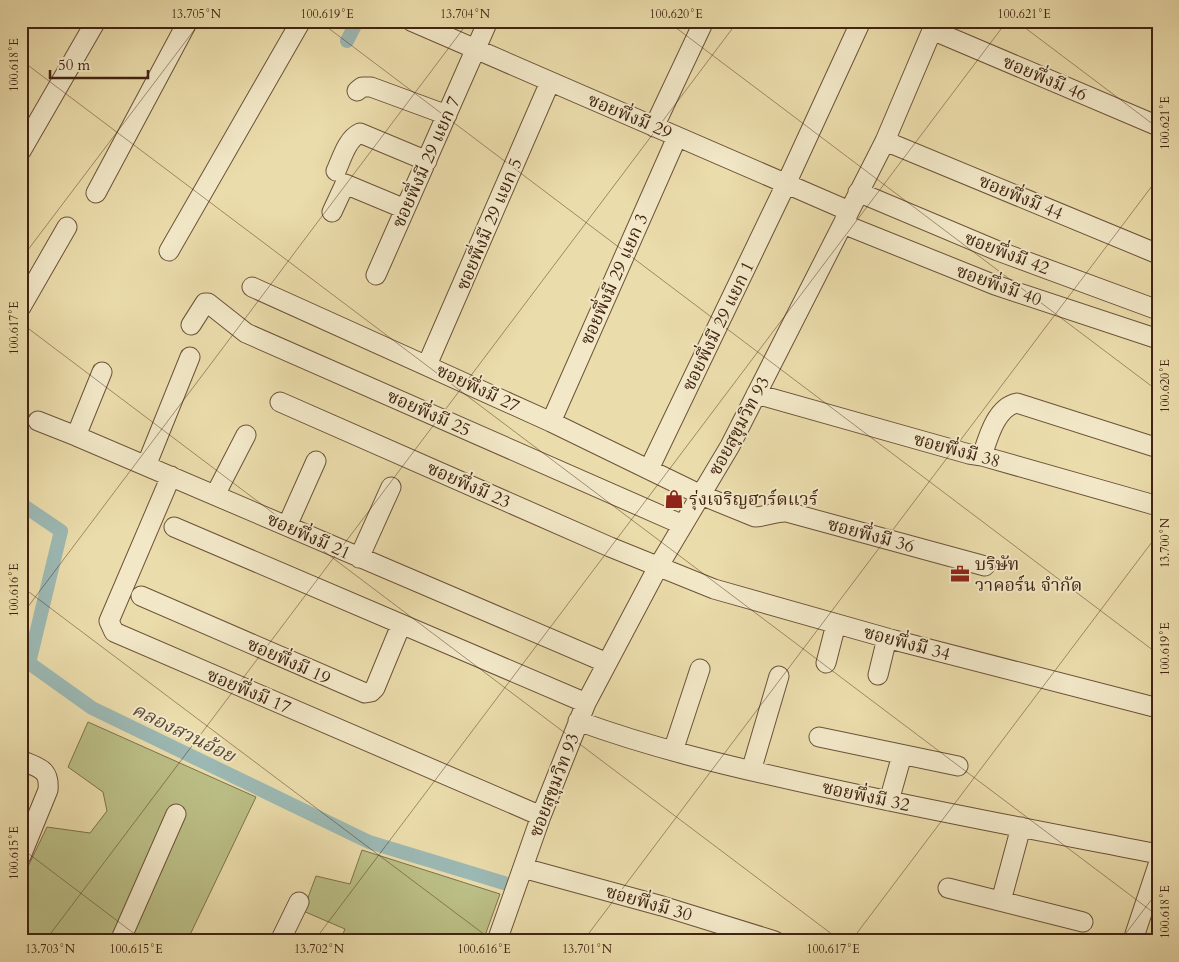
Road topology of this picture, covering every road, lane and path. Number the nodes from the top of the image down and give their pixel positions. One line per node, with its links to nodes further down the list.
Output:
1 (96, 21): 17 (street)
2 (188, 21): 22 (street)
3 (301, 21): 27 (street)
4 (411, 21): 9 (street, ซอยพึ่งมี 29)
5 (488, 21): 9 (street, ซอยพึ่งมี 29 แยก 7)
6 (704, 21): 14 (street)
7 (861, 21): 20 (street, ซอยพึ่งมี 29 แยก 1)
8 (934, 26): 13 (street, ซอยพึ่งมี 46); 16 (street, ซอยสุขุมวิท 93)
9 (476, 50): 10 (street, ซอยพึ่งมี 29); 12 (street, ซอยพึ่งมี 29 แยก 7)
10 (550, 82): 14 (street, ซอยพึ่งมี 29); 36 (street, ซอยพึ่งมี 29 แยก 5)
11 (357, 91): 12 (street)
12 (447, 115): 18 (street, ซอยพึ่งมี 29 แยก 7)
13 (1158, 126)
14 (654, 127): 15 (street, ซอยพึ่งมี 29)
15 (677, 137): 20 (street, ซอยพึ่งมี 29); 41 (street, ซอยพึ่งมี 29 แยก 3)
16 (885, 141): 21 (street, ซอยสุขุมวิท 93); 28 (street, ซอยพึ่งมี 44)
17 (21, 151)
18 (426, 161): 19 (street); 23 (street, ซอยพึ่งมี 29 แยก 7)
19 (336, 171)
20 (786, 184): 25 (street, ซอยพึ่งมี 29); 48 (street, ซอยพึ่งมี 29 แยก 1)
21 (858, 192): 25 (street, ซอยสุขุมวิท 93); 32 (street, ซอยพึ่งมี 42)
22 (96, 193)
23 (405, 208): 24 (street); 29 (street, ซอยพึ่งมี 29 แยก 7)
24 (332, 212)
25 (846, 218): 34 (street, ซอยพึ่งมี 40); 38 (street, ซอยสุขุมวิท 93)
26 (67, 227): 31 (street)
27 (169, 252)
28 (1158, 254)
29 (376, 275)
30 (252, 287): 36 (street, ซอยพึ่งมี 27)
31 (24, 295)
32 (1158, 310)
33 (191, 325): 54 (street, ซอยพึ่งมี 25)
34 (1158, 339)
35 (190, 357): 47 (street)
36 (427, 365): 41 (street, ซอยพึ่งมี 27)
37 (102, 372): 43 (street)
38 (756, 394): 45 (street, ซอยพึ่งมี 38); 52 (street, ซอยสุขุมวิท 93)
39 (280, 402): 59 (street, ซอยพึ่งมี 23)
40 (38, 421): 43 (street, ซอยพึ่งมี 21)
41 (551, 422): 48 (street, ซอยพึ่งมี 27)
42 (246, 435): 51 (street)
43 (76, 436): 47 (street, ซอยพึ่งมี 21)
44 (1158, 448): 45 (street)
45 (982, 456): 53 (street, ซอยพึ่งมี 38)
46 (316, 461): 55 (street)
47 (146, 466): 49 (street, ซอยพึ่งมี 21)
48 (649, 469): 52 (street, ซอยพึ่งมี 27)
49 (171, 476): 51 (street, ซอยพึ่งมี 21); 80 (street, ซอยพึ่งมี 17)
50 (391, 487): 57 (street)
51 (215, 495): 55 (street, ซอยพึ่งมี 21)
52 (701, 495): 54 (street, ซอยสุขุมวิท 93); 58 (street, ซอยพึ่งมี 36)
53 (1158, 506)
54 (683, 525): 59 (street, ซอยสุขุมวิท 93)
55 (288, 526): 57 (street, ซอยพึ่งมี 21)
56 (174, 527): 62 (street)
57 (358, 558): 64 (street, ซอยพึ่งมี 21)
58 (986, 566)
59 (658, 567): 61 (street, ซอยพึ่งมี 34); 64 (street, ซอยสุขุมวิท 93)
60 (141, 596): 62 (street, ซอยพึ่งมี 19)
61 (836, 624): 63 (street, ซอยพึ่งมี 34); 65 (street)
62 (401, 625): 69 (street)
63 (887, 638): 67 (street); 70 (street, ซอยพึ่งมี 34)
64 (607, 663): 69 (street, ซอยสุขุมวิท 93)
65 (826, 663)
66 (700, 669): 73 (street)
67 (878, 675)
68 (779, 676): 77 (street)
69 (586, 703): 71 (street, ซอยสุขุมวิท 93)
70 (1158, 708)
71 (578, 721): 73 (street, ซอยพึ่งมี 32); 80 (street, ซอยสุขุมวิท 93)
72 (819, 737): 74 (street)
73 (673, 751): 77 (street, ซอยพึ่งมี 32)
74 (902, 755): 76 (street); 78 (street)
75 (21, 760): 83 (street)
76 (958, 766)
77 (751, 771): 78 (street, ซอยพึ่งมี 32)
78 (889, 801): 81 (street, ซอยพึ่งมี 32)
79 (176, 814): 91 (street)
80 (541, 816): 85 (street, ซอยสุขุมวิท 93)
81 (1021, 827): 82 (street, ซอยพึ่งมี 32); 87 (street)
82 (1158, 854)
83 (21, 856)
84 (1158, 865): 90 (street)
85 (523, 868): 93 (street, ซอยสุขุมวิท 93); 94 (street, ซอยพึ่งมี 30)
86 (948, 888): 87 (street)
87 (1001, 901): 89 (street)
88 (299, 902): 92 (street)
89 (1084, 922)
90 (1133, 940)
91 (120, 941)
92 (280, 941)
93 (497, 941)
94 (775, 941)

